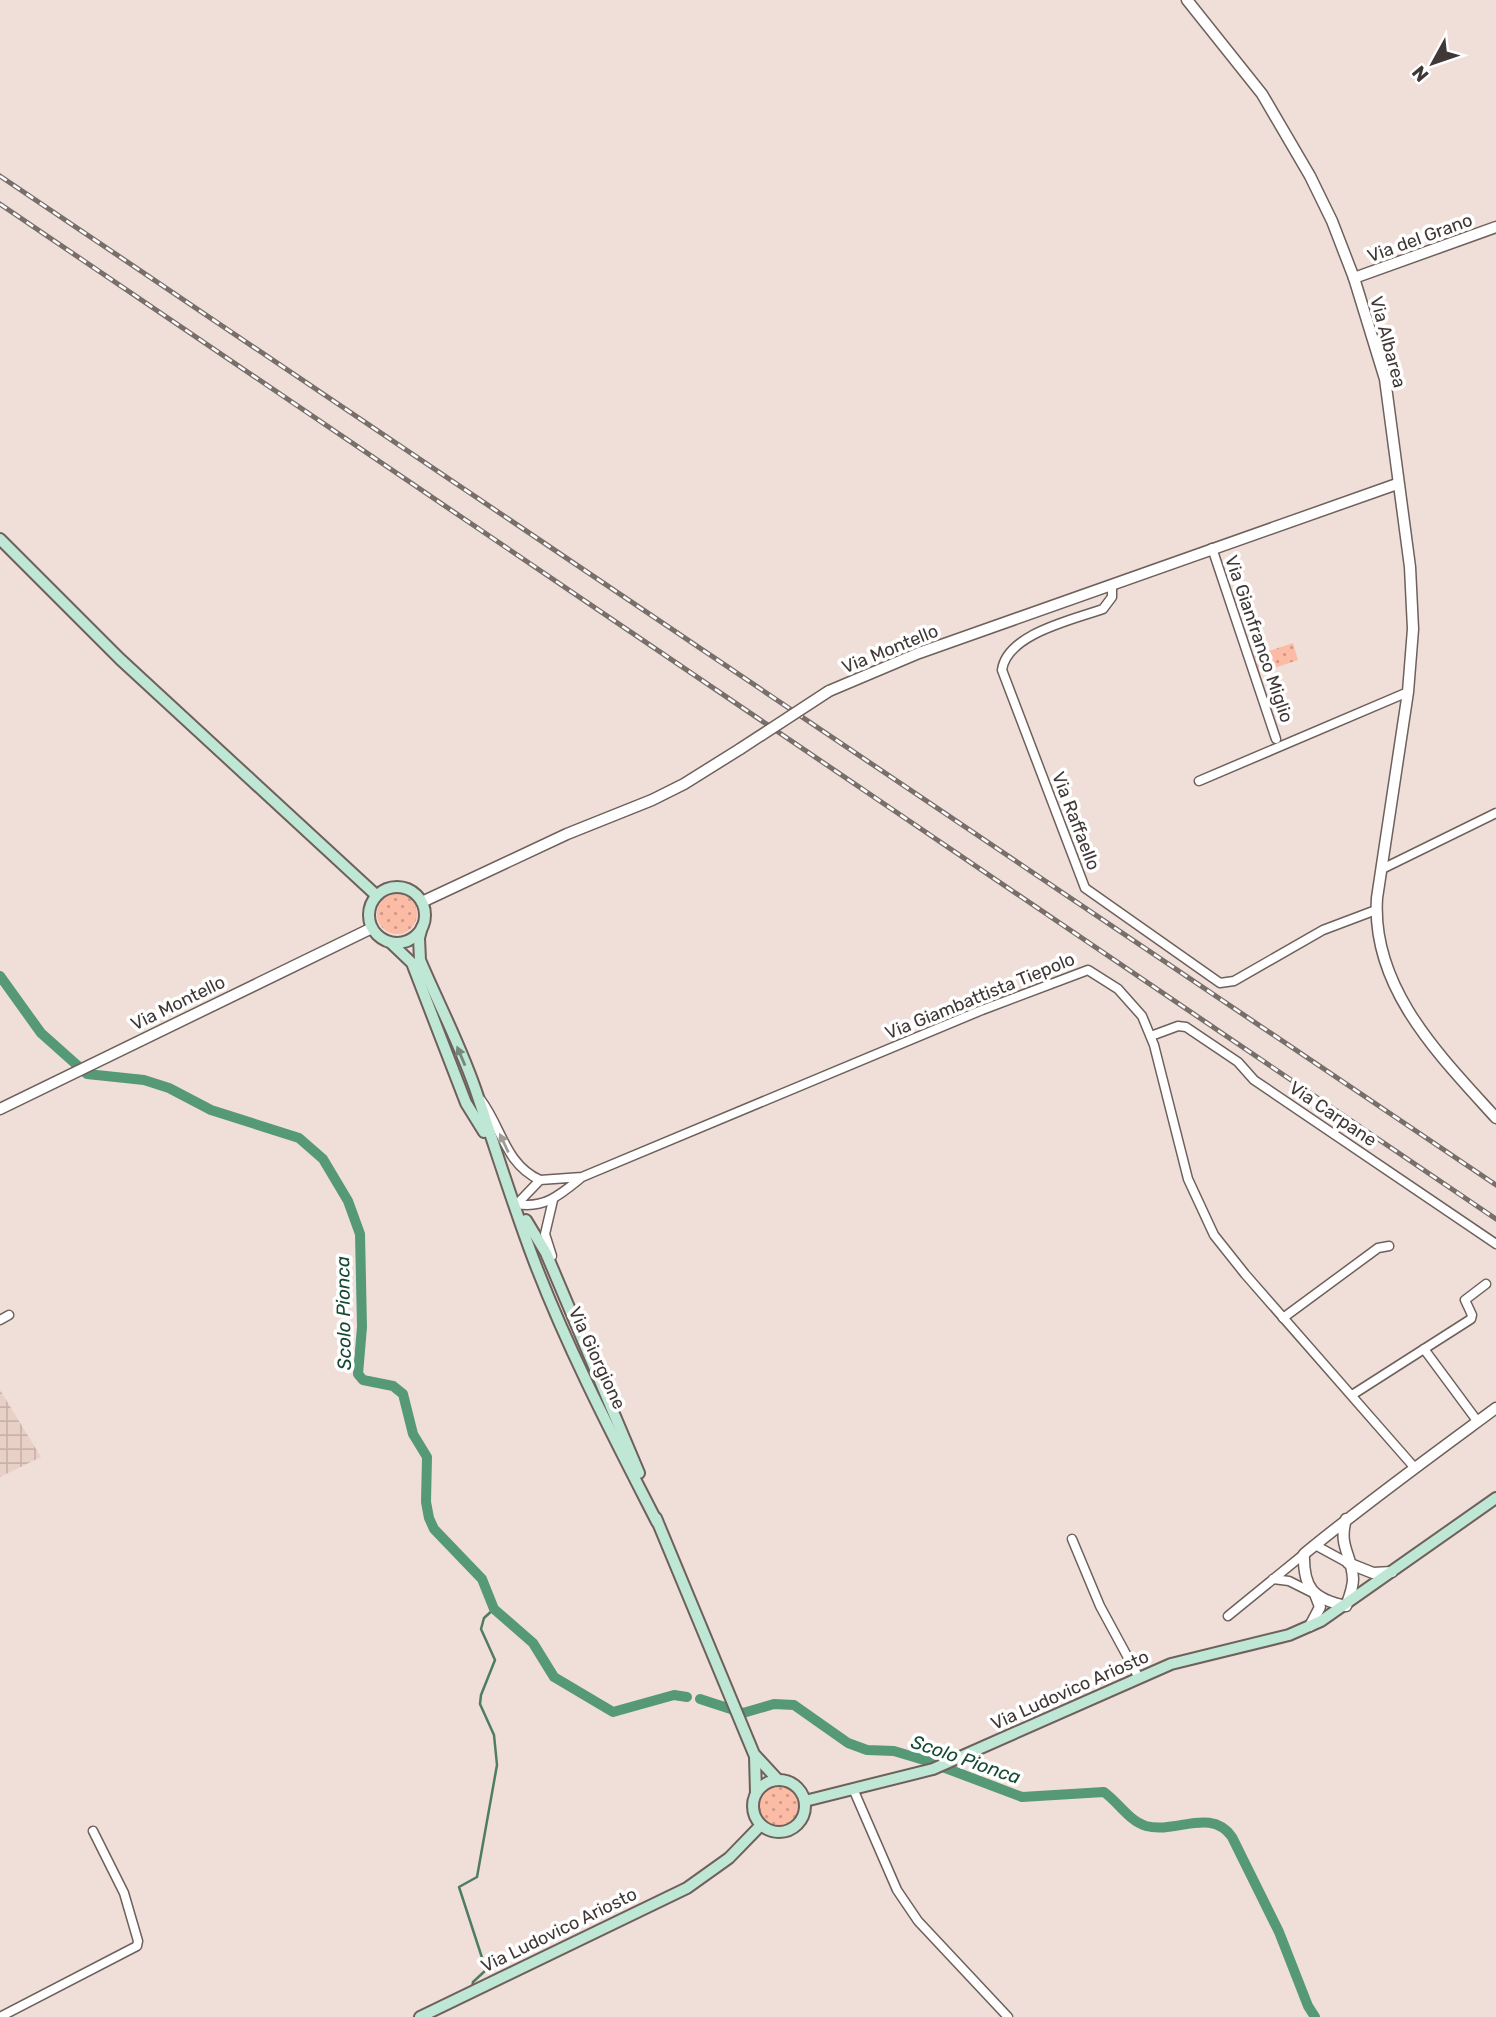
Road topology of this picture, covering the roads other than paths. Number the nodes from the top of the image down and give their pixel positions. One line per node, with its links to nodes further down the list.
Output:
1 (1187, 0): 3 (street, Via Albarea)
2 (1496, 227): 3 (street, Via del Grano)
3 (1354, 278): 4 (street, Via Albarea)
4 (1397, 484): 6 (street, Via Montello); 8 (street, Via Albarea)
5 (0, 539): 13 (main road)
6 (1212, 548): 7 (street, Via Montello); 9 (street, Via Gianfranco Miglio)
7 (1112, 585): 14 (street, Via Montello, bridge); 15 (street, Via Raffaello)
8 (1408, 692): 10 (street); 12 (street, Via Albarea)
9 (1276, 739)
10 (1199, 781)
11 (1496, 813): 12 (street)
12 (1381, 869): 15 (street, Via Albarea)
13 (376, 895): 14 (main road); 17 (main road)
14 (422, 902): 16 (main road)
15 (1376, 910): 22 (street, Via Albarea)
16 (422, 927): 18 (main road); 20 (main road, Via Giorgione, one-way to 16)
17 (372, 928): 18 (main road); 21 (street, Via Montello)
18 (391, 943): 23 (main road, Via Giorgione)
19 (1151, 1036): 24 (street, Via Giambattista Tiepolo); 28 (street, Via Carpane); 32 (street, Via Giambattista Tiepolo)
20 (478, 1096): 23 (main road, Via Giorgione); 25 (street, one-way to 20)
21 (0, 1109)
22 (1496, 1118)
23 (491, 1144): 27 (main road, Via Giorgione)
24 (582, 1177): 25 (street, Via Giambattista Tiepolo); 26 (street, Via Giambattista Tiepolo)
25 (540, 1180): 27 (street)
26 (552, 1200): 27 (street); 36 (street, Via Giorgione)
27 (517, 1204): 36 (main road, Via Giorgione); 42 (main road, Via Giorgione)
28 (1496, 1244)
29 (1389, 1246): 32 (street)
30 (1486, 1284): 34 (street)
31 (9, 1315): 33 (street)
32 (1283, 1318): 35 (street, Via Giambattista Tiepolo)
33 (0, 1320)
34 (1423, 1349): 35 (street); 38 (street)
35 (1352, 1395): 39 (street, Via Giambattista Tiepolo)
36 (609, 1402): 42 (main road, Via Giorgione)
37 (1496, 1408): 38 (street)
38 (1478, 1422): 39 (street)
39 (1414, 1466): 41 (street)
40 (1496, 1498): 47 (main road, Via Ludovico Ariosto)
41 (1346, 1519): 44 (street); 46 (street)
42 (657, 1522): 54 (main road, Via Giorgione)
43 (1072, 1539): 53 (street)
44 (1315, 1545): 45 (street); 46 (street)
45 (1304, 1554): 48 (street); 49 (street)
46 (1348, 1563): 47 (street); 50 (street)
47 (1393, 1572): 50 (main road, Via Ludovico Ariosto)
48 (1273, 1580): 49 (street); 51 (street)
49 (1314, 1594): 50 (street); 52 (street)
50 (1346, 1606): 52 (main road, Via Ludovico Ariosto)
51 (1228, 1616)
52 (1310, 1626): 53 (main road, Via Ludovico Ariosto)
53 (1139, 1678): 56 (main road, Via Ludovico Ariosto)
54 (754, 1754): 55 (main road, Via Giorgione); 57 (main road, Via Giorgione)
55 (778, 1780): 57 (main road); 58 (main road)
56 (854, 1791): 58 (main road, Via Ludovico Ariosto); 63 (street)
57 (756, 1793): 59 (main road)
58 (805, 1801): 59 (main road)
59 (761, 1825): 62 (main road, Via Ludovico Ariosto)
60 (93, 1831): 61 (street)
61 (0, 2017)
62 (420, 2017)
63 (1008, 2017)

